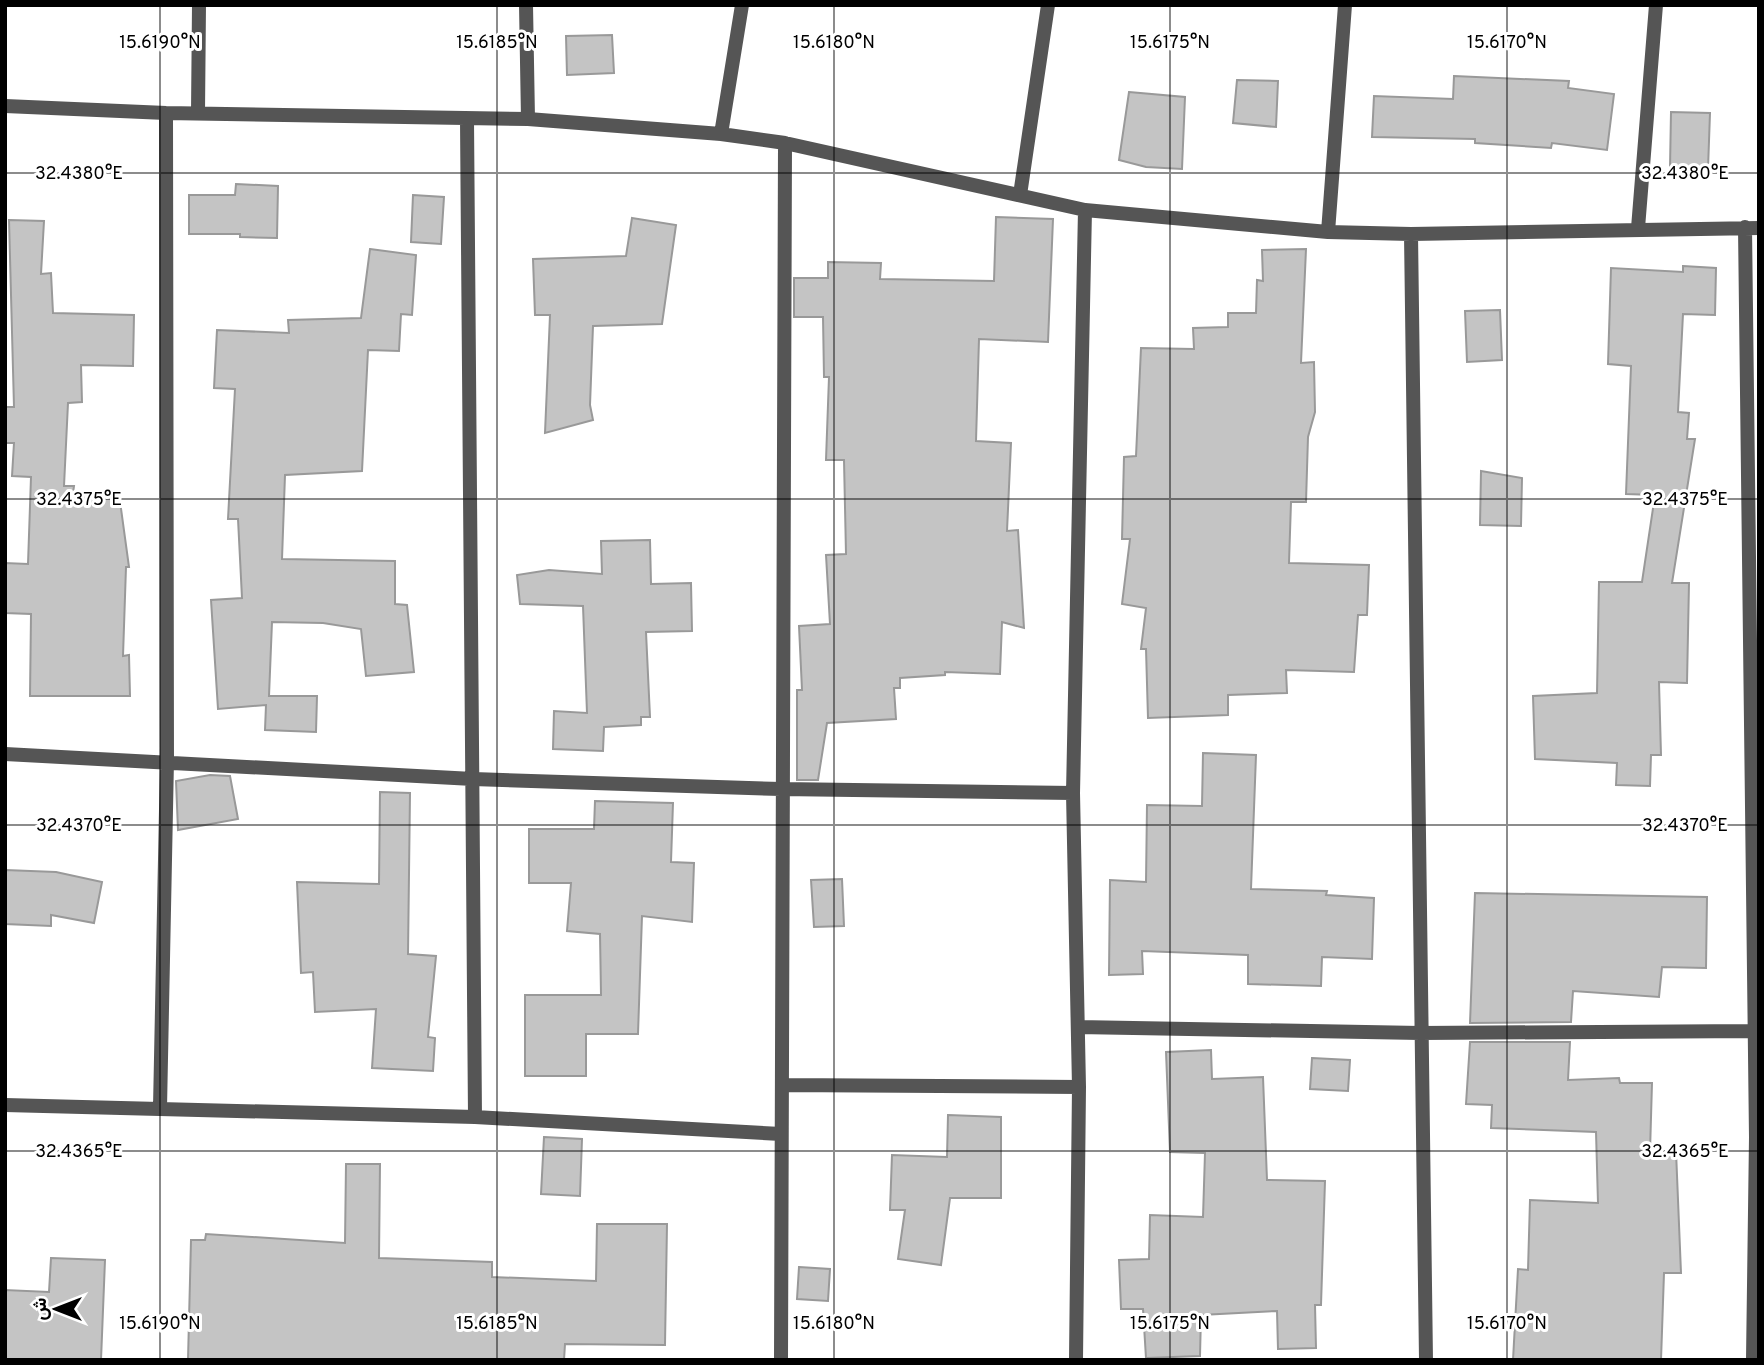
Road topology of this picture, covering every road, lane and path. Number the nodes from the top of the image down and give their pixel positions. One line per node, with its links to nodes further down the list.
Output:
1 (199, 5): 8 (street)
2 (526, 5): 10 (street)
3 (742, 5): 12 (street)
4 (1048, 5): 14 (street)
5 (1345, 5): 18 (street)
6 (1656, 5): 16 (street)
7 (5, 106): 9 (street)
8 (198, 112): 9 (street); 11 (street)
9 (166, 113): 21 (street)
10 (528, 119): 11 (street); 12 (street)
11 (467, 120): 22 (street)
12 (721, 134): 13 (street)
13 (785, 143): 14 (street); 23 (street)
14 (1020, 195): 15 (street)
15 (1085, 210): 18 (street); 24 (street)
16 (1638, 228): 17 (street); 19 (street)
17 (1752, 228): 25 (street)
18 (1328, 232): 19 (street)
19 (1411, 234): 28 (street)
20 (5, 754): 21 (street)
21 (167, 760): 22 (street); 32 (street)
22 (473, 779): 23 (street); 33 (street)
23 (781, 789): 24 (street); 29 (street)
24 (1073, 793): 26 (street)
25 (1755, 840): 27 (street)
26 (1078, 1027): 28 (street); 30 (street)
27 (1754, 1031): 28 (street); 35 (street)
28 (1420, 1032): 38 (street)
29 (783, 1085): 30 (street); 34 (street)
30 (1079, 1087): 37 (street)
31 (5, 1105): 32 (street)
32 (160, 1108): 33 (street)
33 (475, 1117): 34 (street)
34 (781, 1134): 36 (street)
35 (1757, 1137): 39 (street)
36 (781, 1360)
37 (1076, 1360)
38 (1426, 1360)
39 (1752, 1360)

